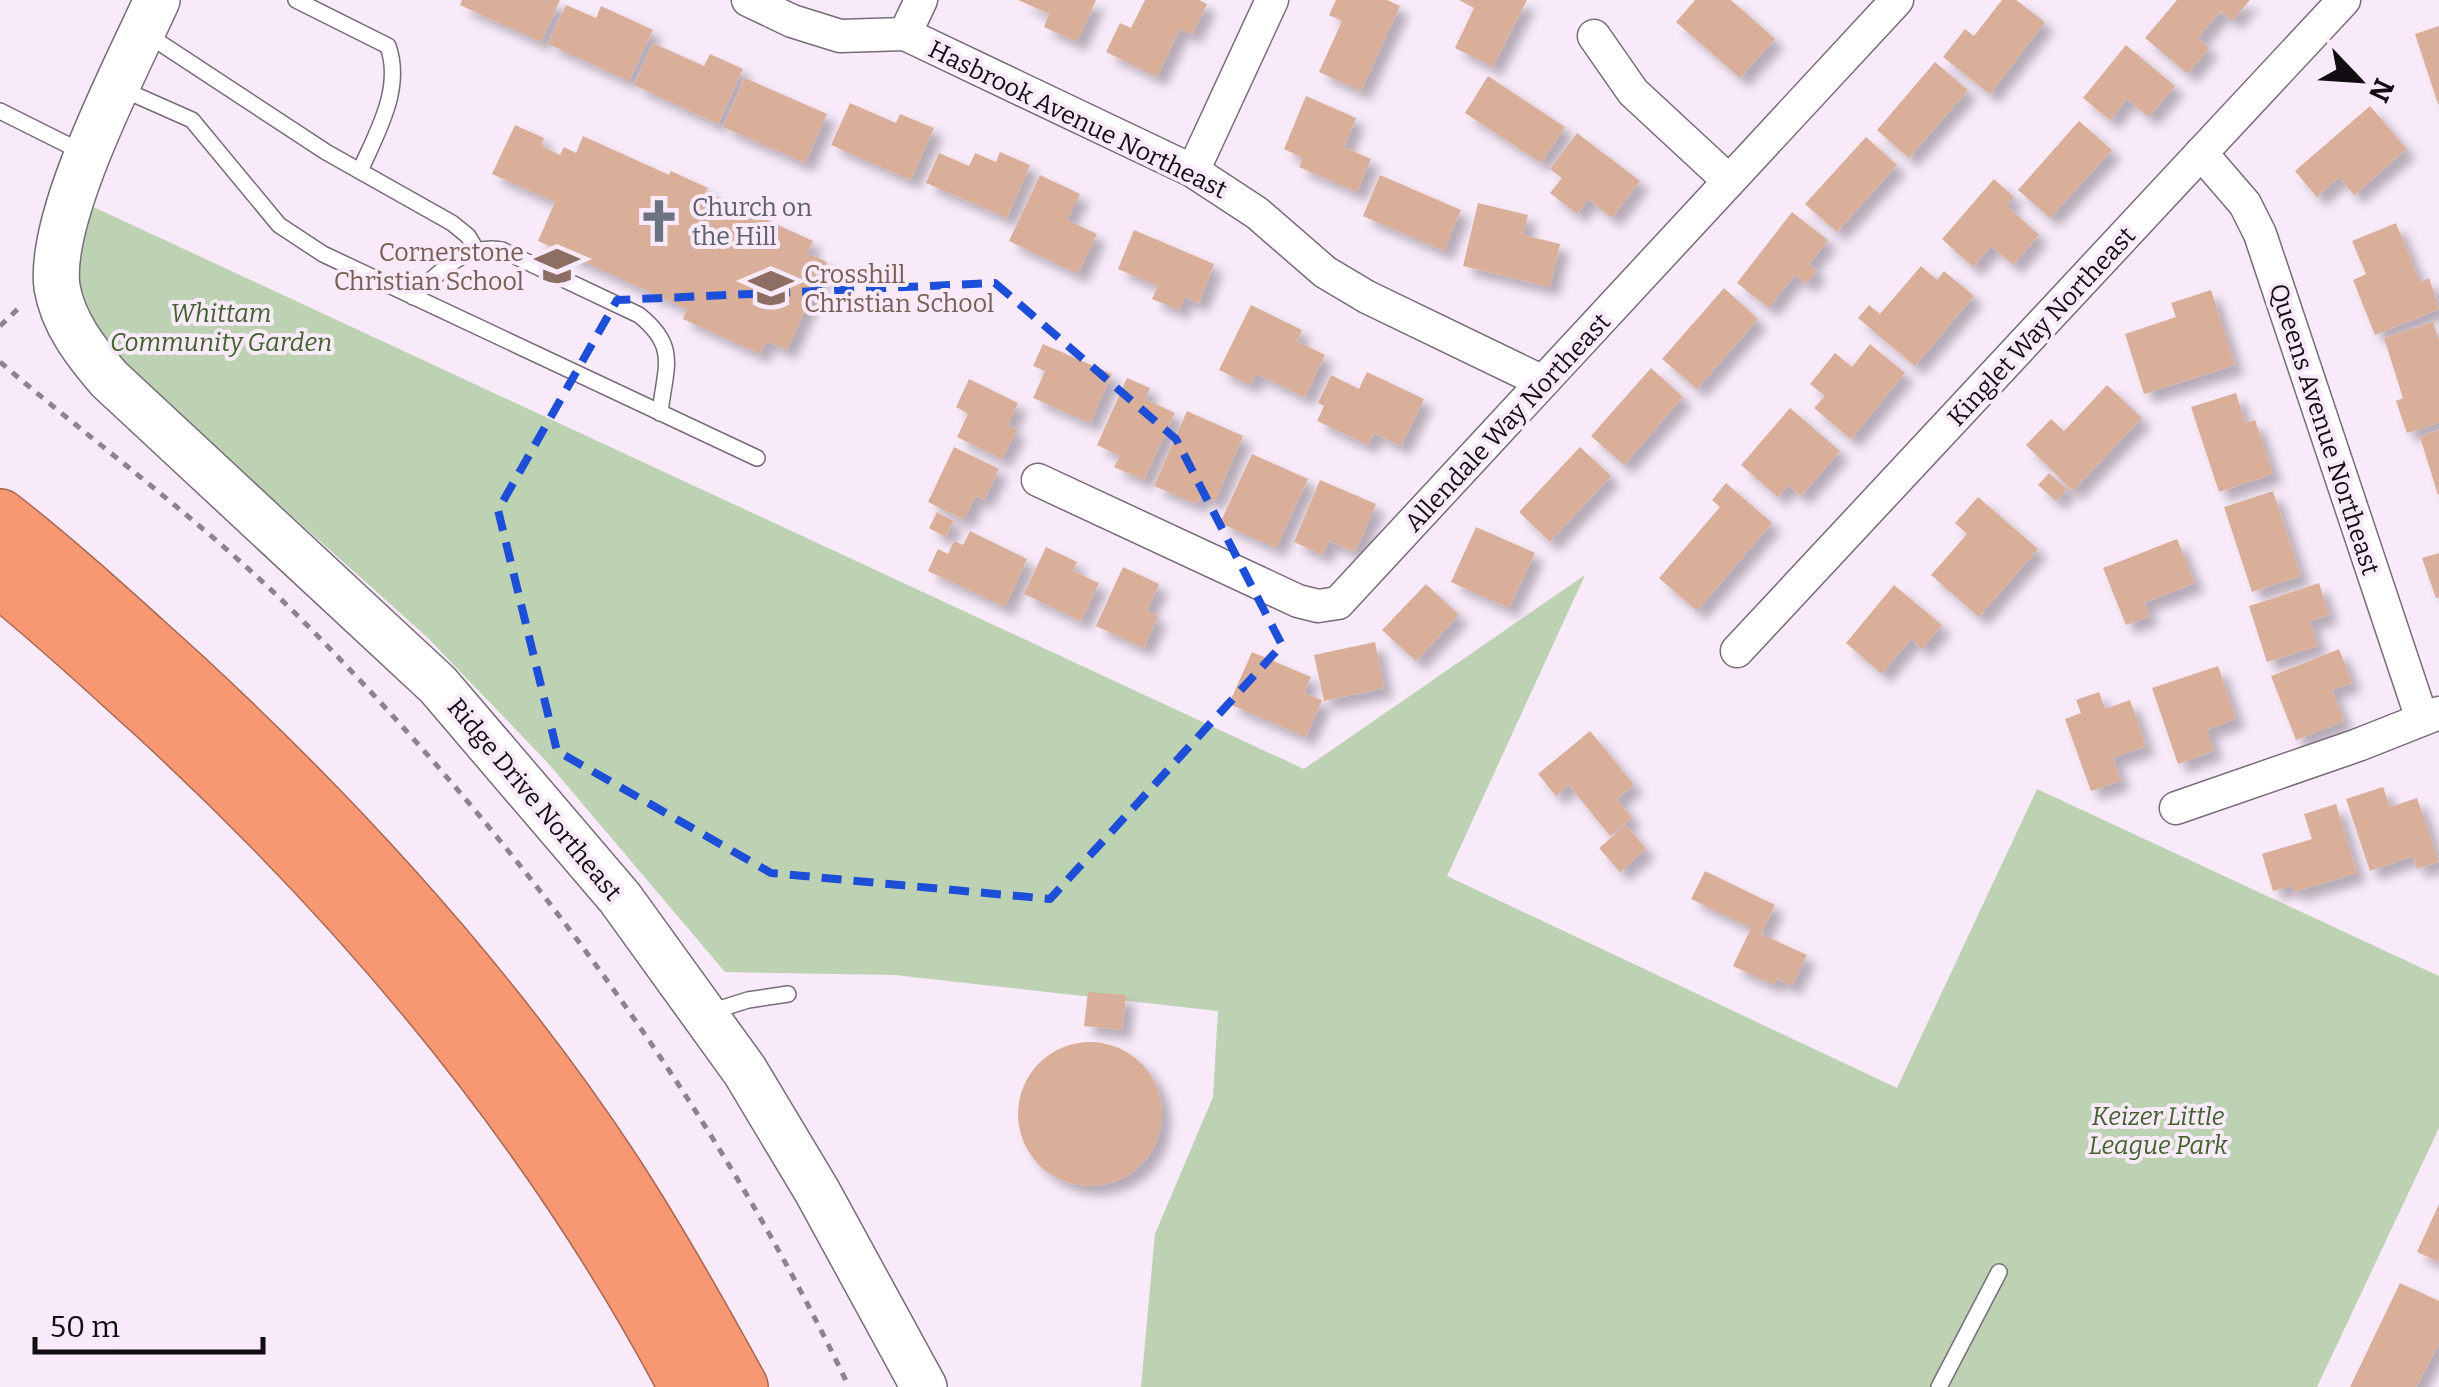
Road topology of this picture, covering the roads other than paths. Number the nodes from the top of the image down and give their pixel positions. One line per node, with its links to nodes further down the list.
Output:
1 (296, 0): 14 (lane)
2 (748, 0): 8 (street, Hasbrook Avenue Northeast)
3 (921, 0): 8 (street)
4 (1272, 0): 15 (street)
5 (1898, 0): 16 (street, Allendale Way Northeast)
6 (2344, 0): 12 (street, Kinglet Way Northeast)
7 (150, 16): 10 (street); 14 (lane)
8 (906, 34): 15 (street, Hasbrook Avenue Northeast)
9 (1594, 36): 16 (street)
10 (118, 88): 13 (street); 18 (lane)
11 (0, 110): 13 (lane)
12 (2201, 154): 25 (street, Kinglet Way Northeast); 26 (street, Queens Avenue Northeast)
13 (89, 155): 29 (street, Ridge Drive Northeast)
14 (360, 171): 17 (lane)
15 (1194, 172): 19 (street, Hasbrook Avenue Northeast)
16 (1729, 181): 19 (street, Allendale Way Northeast)
17 (477, 250): 18 (lane); 20 (lane)
18 (413, 297): 20 (lane)
19 (1543, 382): 22 (street, Allendale Way Northeast)
20 (660, 413): 21 (lane)
21 (757, 458)
22 (1038, 480)
23 (0, 518): 32 (highway)
24 (0, 579): 31 (highway)
25 (1737, 651)
26 (2430, 716): 27 (street)
27 (2176, 808)
28 (788, 994): 29 (lane)
29 (704, 1013): 33 (street, Ridge Drive Northeast)
30 (1999, 1272): 34 (lane)
31 (687, 1387)
32 (740, 1387)
33 (924, 1387)
34 (1939, 1387)

